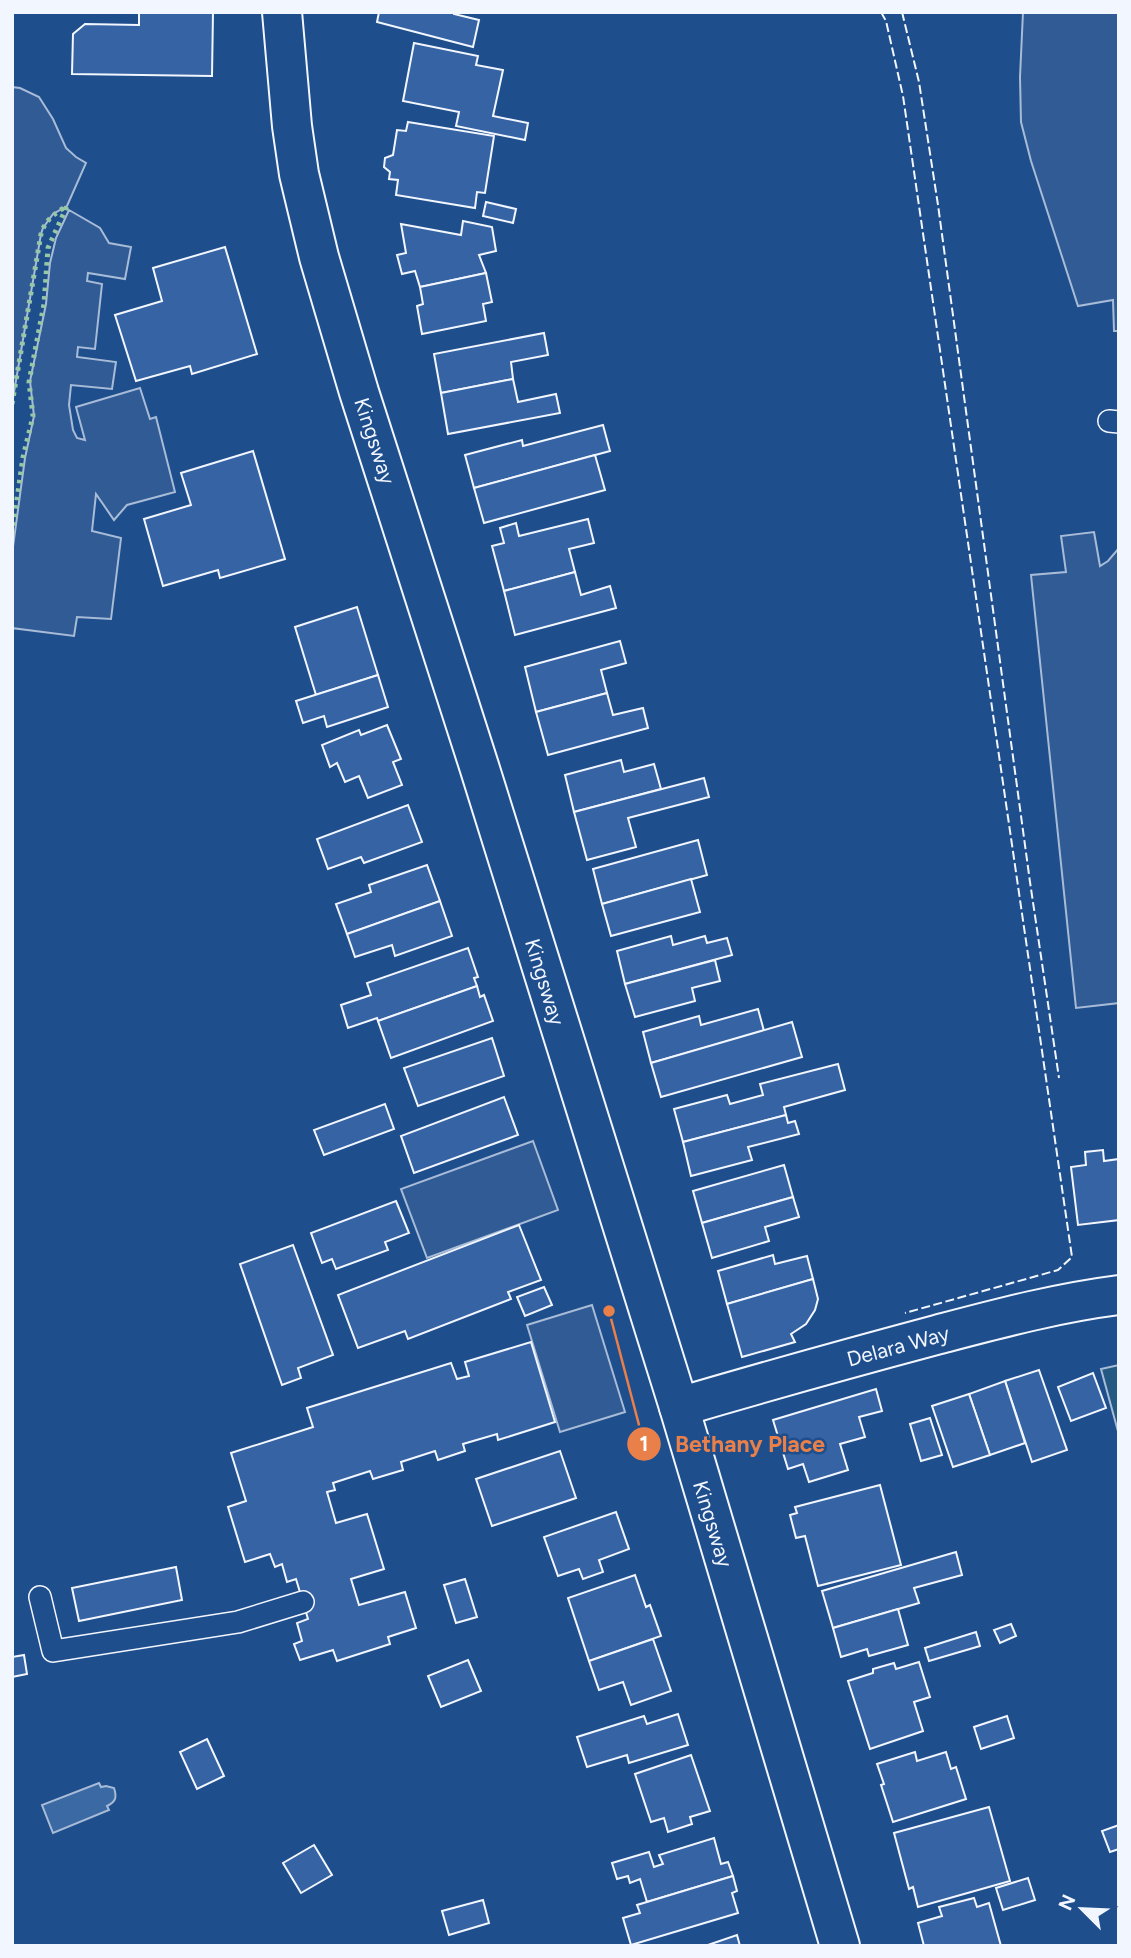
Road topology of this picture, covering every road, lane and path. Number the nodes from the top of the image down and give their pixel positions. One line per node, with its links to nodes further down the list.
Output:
1 (282, 12): 3 (street, Kingsway)
2 (1119, 1295): 3 (street, Delara Way)
3 (679, 1407): 6 (street, Kingsway)
4 (40, 1597): 5 (lane)
5 (303, 1602)
6 (840, 1946)

